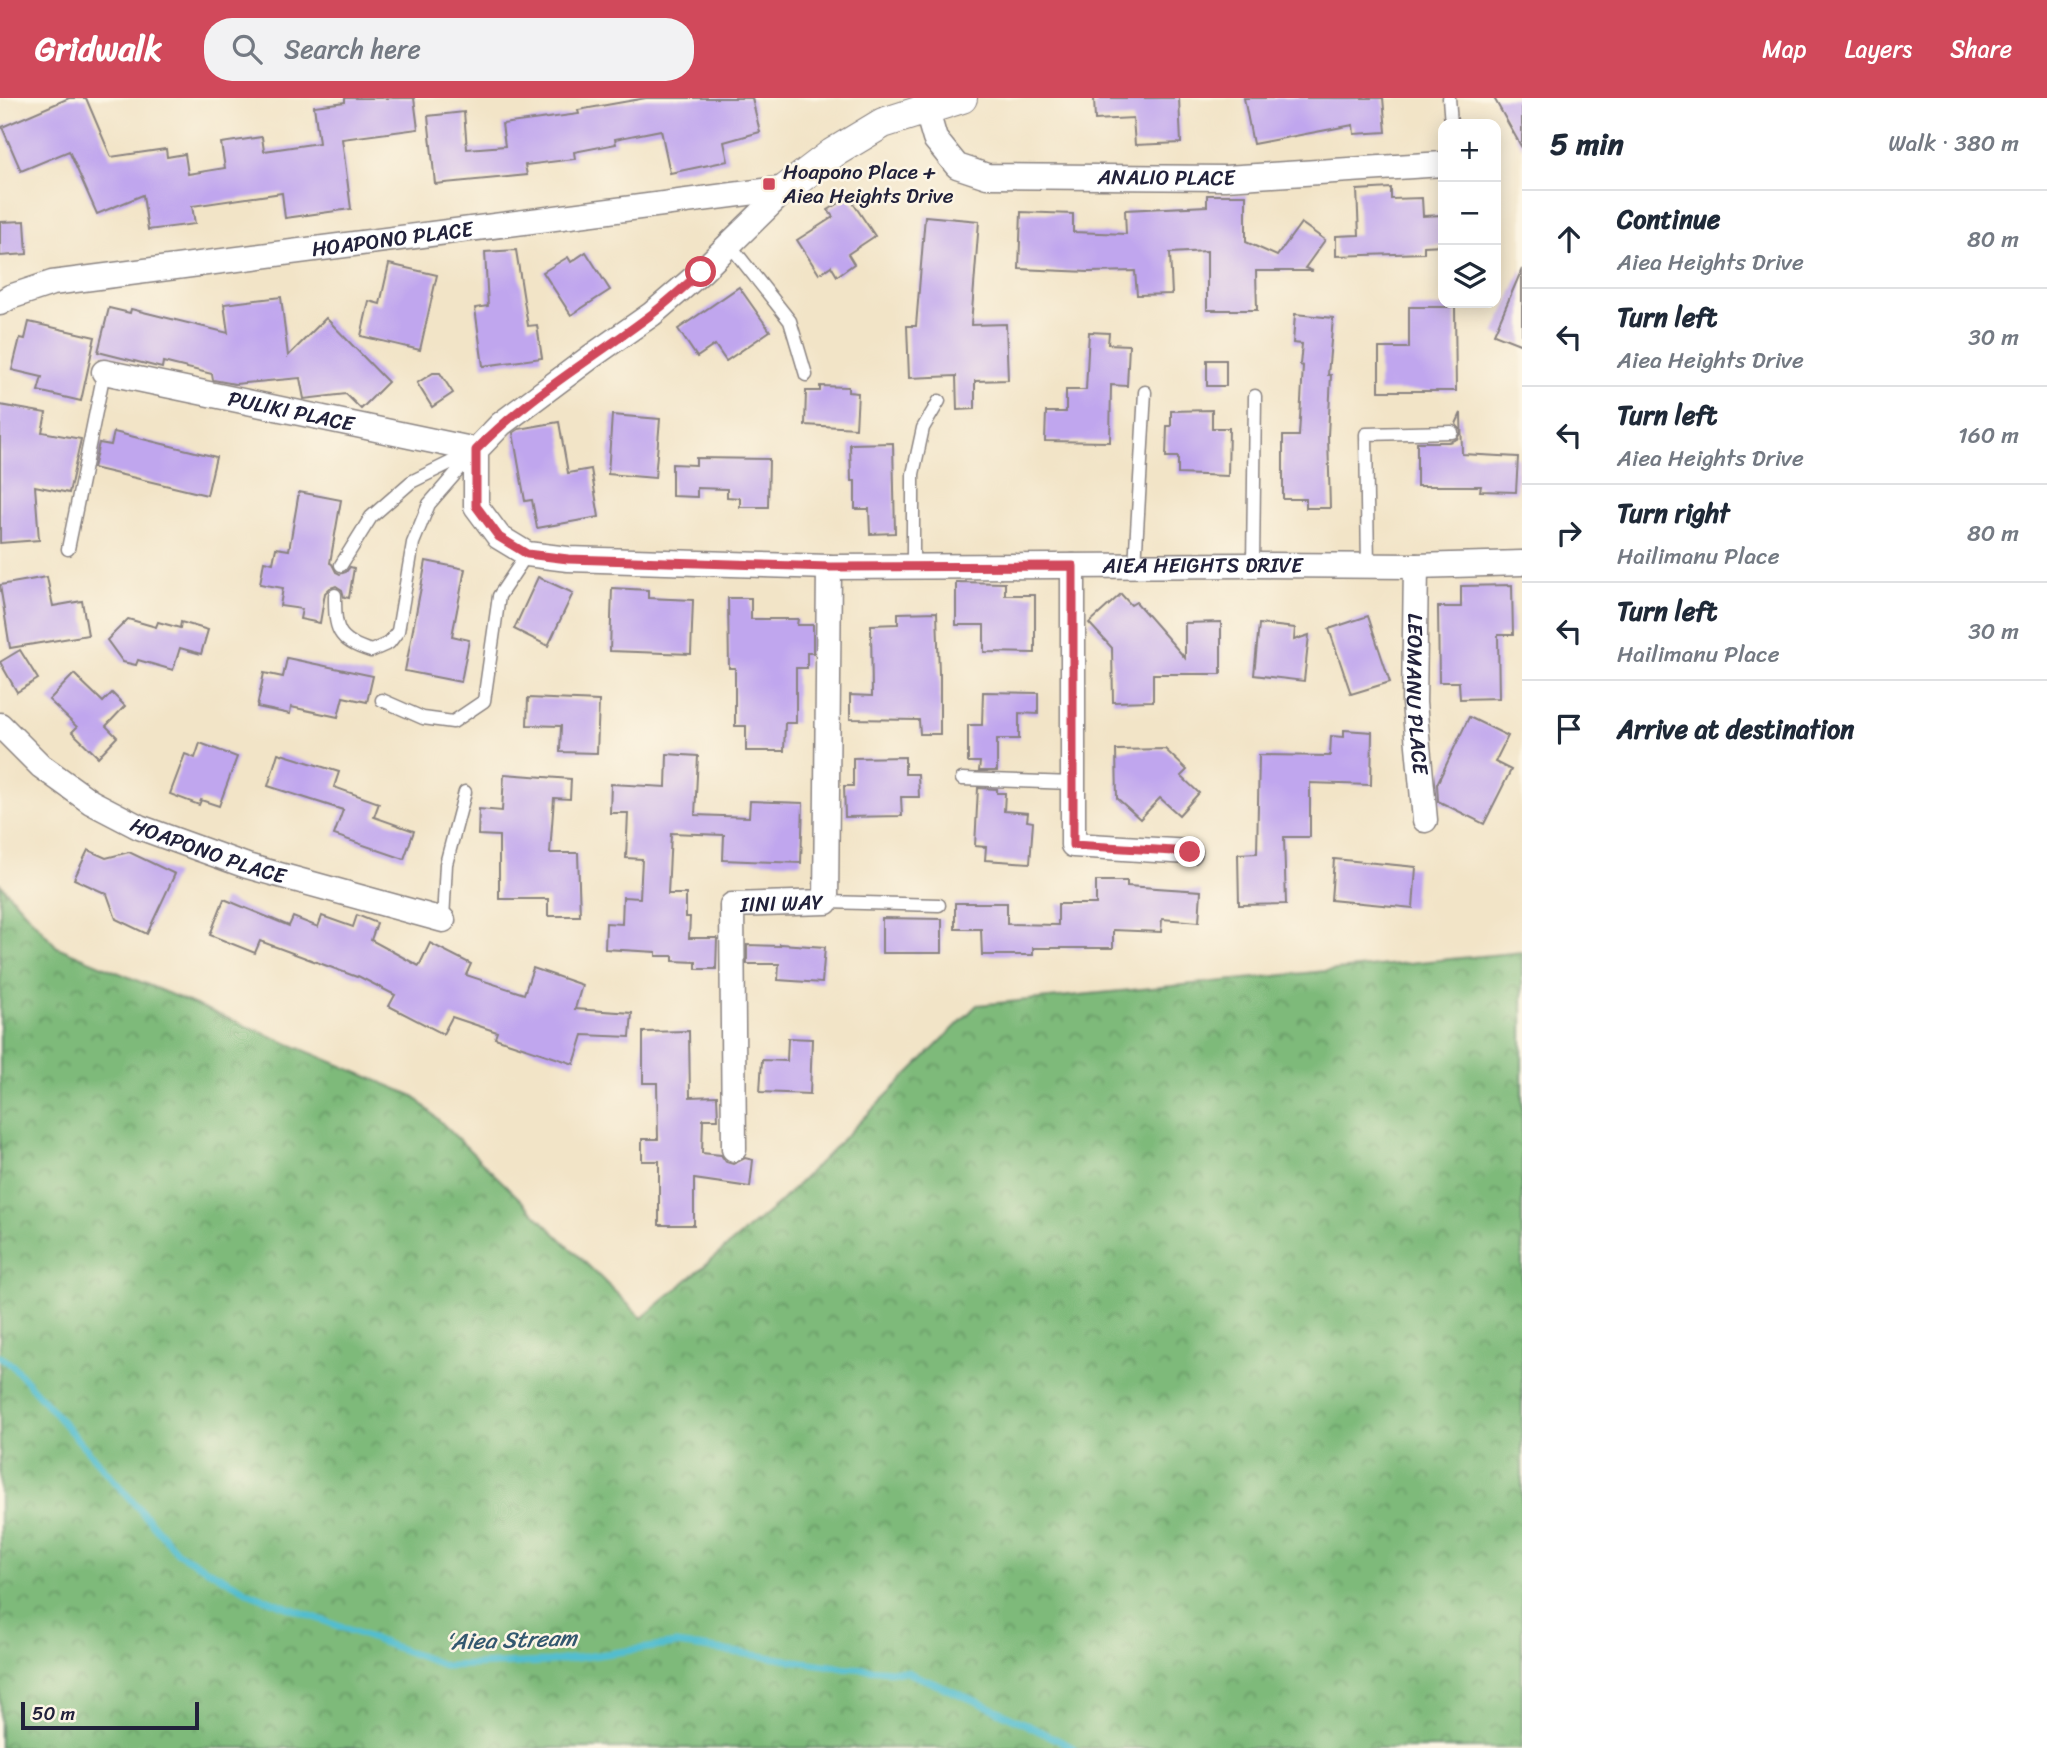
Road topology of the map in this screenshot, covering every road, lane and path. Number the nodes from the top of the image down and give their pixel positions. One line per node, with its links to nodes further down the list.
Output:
1 (962, 98): 3 (street)
2 (1449, 98): 4 (lane)
3 (926, 108): 5 (street, ANALIO PLACE); 6 (street)
4 (1451, 119)
5 (1438, 164)
6 (787, 188): 7 (street); 8 (street, HOAPONO PLACE)
7 (730, 245): 10 (lane); 15 (street)
8 (0, 303)
9 (104, 372): 15 (street, PULIKI PLACE); 16 (lane)
10 (806, 375)
11 (1145, 392): 22 (lane)
12 (1255, 396): 20 (lane)
13 (939, 401): 26 (lane)
14 (1452, 432): 23 (lane)
15 (476, 450): 17 (street, AIEA HEIGHTS DRIVE); 19 (lane); 27 (lane)
16 (68, 550)
17 (527, 554): 25 (street, AIEA HEIGHTS DRIVE); 28 (lane)
18 (1522, 563): 24 (street, AIEA HEIGHTS DRIVE)
19 (341, 565)
20 (1253, 565): 22 (street, AIEA HEIGHTS DRIVE); 23 (street, AIEA HEIGHTS DRIVE)
21 (1073, 566): 22 (street, AIEA HEIGHTS DRIVE); 26 (street, AIEA HEIGHTS DRIVE); 31 (street)
22 (1135, 566)
23 (1368, 566): 24 (street, AIEA HEIGHTS DRIVE)
24 (1416, 566): 33 (street, LEOMANU PLACE)
25 (830, 567): 26 (street, AIEA HEIGHTS DRIVE); 35 (street, IINI WAY)
26 (913, 567)
27 (335, 595)
28 (382, 700)
29 (0, 726): 37 (street, HOAPONO PLACE)
30 (962, 779): 31 (lane)
31 (1073, 783): 34 (street)
32 (465, 792): 37 (lane)
33 (1425, 820)
34 (1190, 852)
35 (826, 902): 36 (lane); 38 (street, IINI WAY)
36 (939, 905)
37 (443, 920)
38 (734, 1149)

